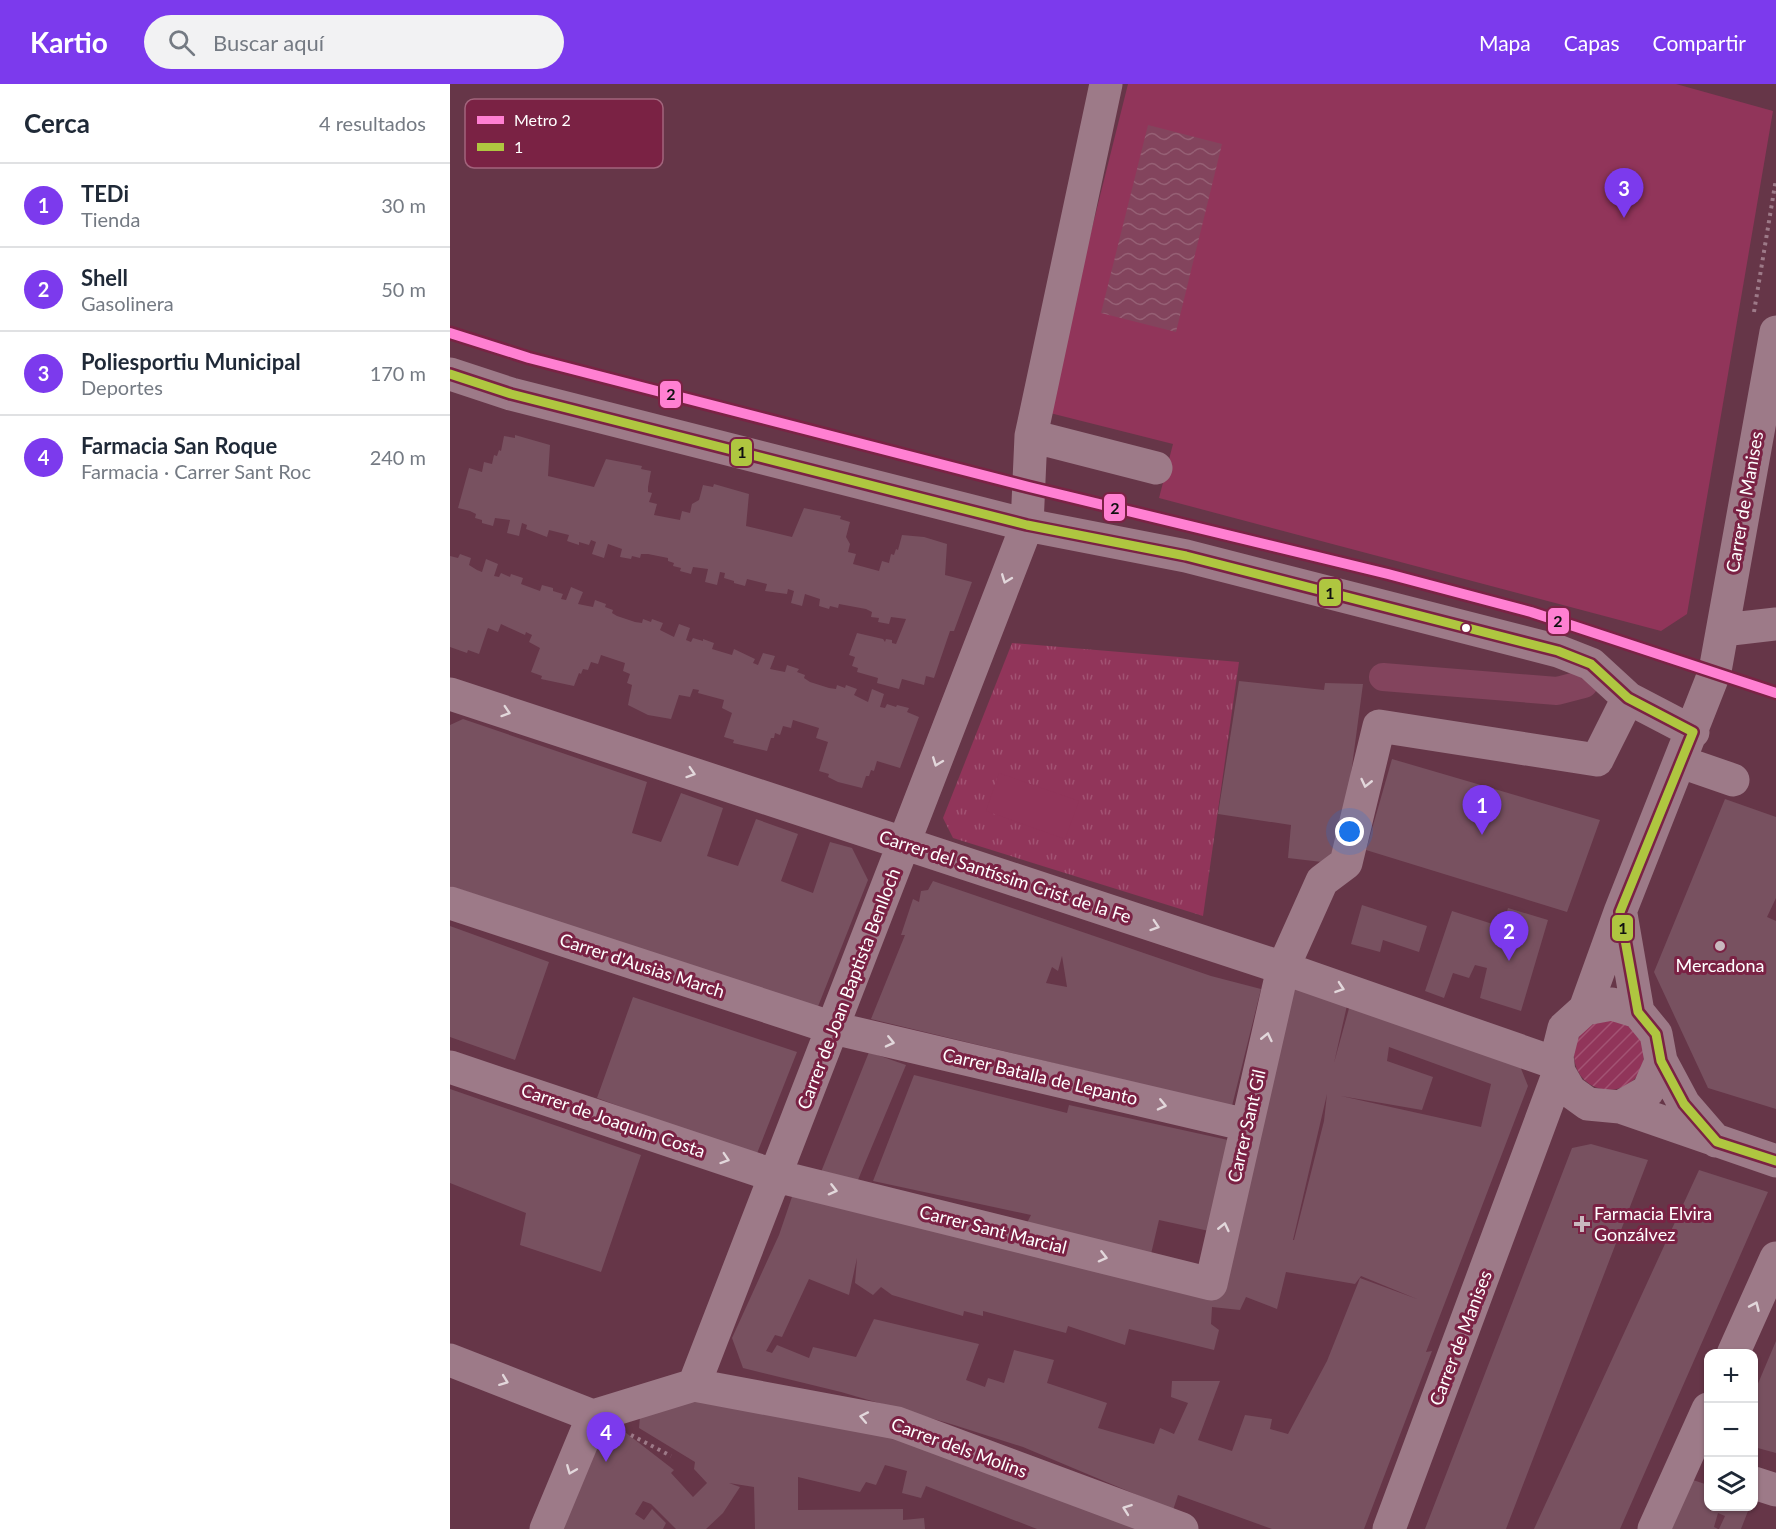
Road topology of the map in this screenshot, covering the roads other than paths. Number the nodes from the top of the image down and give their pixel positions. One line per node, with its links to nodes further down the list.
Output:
1 (1106, 84): 4 (street, Carrer de Joan Baptista Benlloch)
2 (1776, 332): 8 (street, Carrer de Manises)
3 (450, 374): 6 (street)
4 (1031, 436): 5 (street); 6 (street, Carrer de Joan Baptista Benlloch)
5 (1156, 468)
6 (1027, 525): 10 (street); 13 (street, Carrer de Joan Baptista Benlloch, one-way to 13)
7 (1776, 624): 8 (street)
8 (1724, 630): 11 (street, Carrer de Manises)
9 (450, 694): 13 (street, Carrer del Santíssim Crist de la Fe, one-way to 13)
10 (1628, 698): 11 (street); 16 (street, Carrer Sant Gil, one-way to 16)
11 (1687, 747): 12 (street); 15 (street, Carrer de Manises)
12 (1733, 780)
13 (905, 844): 16 (street, Carrer del Santíssim Crist de la Fe, one-way to 16); 19 (street, Carrer de Joan Baptista Benlloch)
14 (450, 903): 19 (street, Carrer d'Ausiàs March)
15 (1620, 912): 17 (street, Carrer de Manises); 18 (street)
16 (1283, 968): 22 (street, Carrer del Santíssim Crist de la Fe, one-way to 22); 24 (street, Carrer Sant Gil, one-way to 16)
17 (1585, 1009): 18 (street); 22 (street)
18 (1638, 1012): 20 (street)
19 (833, 1028): 24 (street, Carrer Batalla de Lepanto, one-way to 24); 28 (street, Carrer de Joan Baptista Benlloch)
20 (1661, 1061): 23 (street); 25 (street)
21 (450, 1067): 28 (street, Carrer de Joaquim Costa, one-way to 28)
22 (1558, 1068): 23 (street); 26 (street, Carrer de Manises)
23 (1604, 1105): 25 (street); 26 (street, Carrer de Manises)
24 (1247, 1125): 30 (street, Carrer Sant Gil, one-way to 24)
25 (1718, 1142): 27 (street)
26 (1533, 1148): 41 (street, Carrer de Manises)
27 (1776, 1161)
28 (776, 1176): 30 (street, Carrer Sant Marcial, one-way to 30); 33 (street, Carrer de Joan Baptista Benlloch)
29 (1776, 1258): 31 (street, one-way to 29)
30 (1211, 1284)
31 (1735, 1349)
32 (450, 1360): 34 (street, one-way to 34)
33 (694, 1384): 34 (street); 40 (street, Carrer dels Molins, one-way to 33)
34 (593, 1416): 39 (street, one-way to 39)
35 (1704, 1429): 36 (street)
36 (1697, 1465): 42 (street)
37 (1758, 1484): 38 (street)
38 (1776, 1490)
39 (546, 1529)
40 (1182, 1529)
41 (1389, 1529)
42 (1654, 1529)

